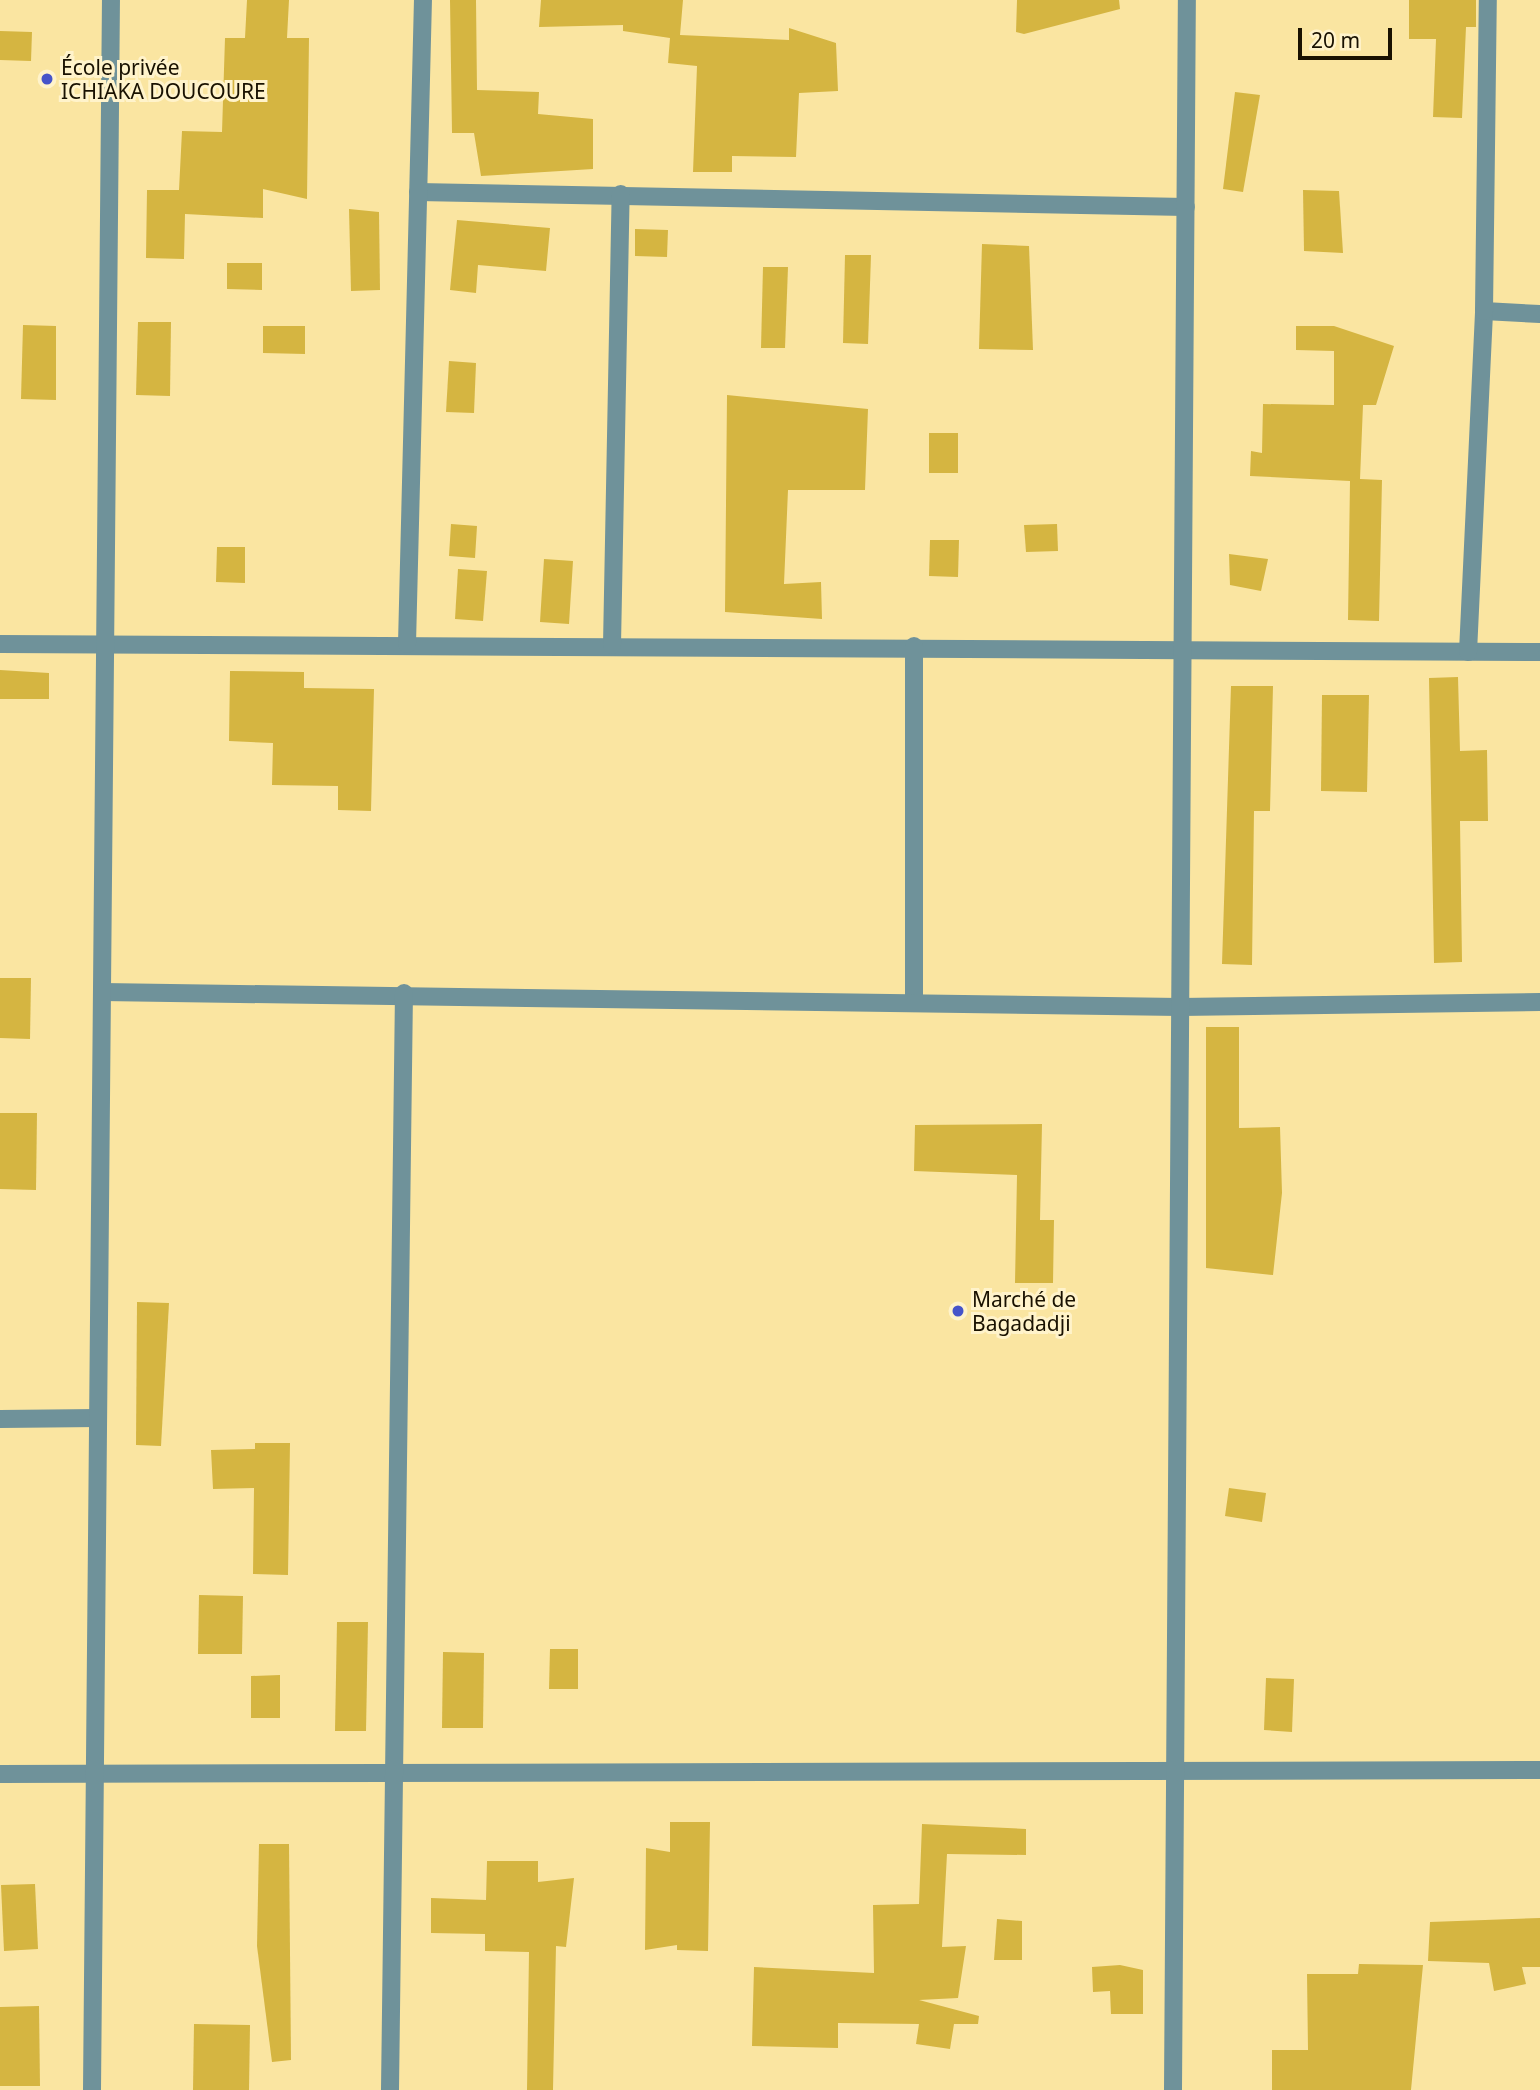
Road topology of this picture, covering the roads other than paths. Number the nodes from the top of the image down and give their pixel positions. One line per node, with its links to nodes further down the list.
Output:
1 (111, 0): 10 (street)
2 (423, 0): 5 (street)
3 (1187, 0): 7 (street)
4 (1488, 0): 8 (street)
5 (418, 192): 6 (street); 11 (street)
6 (621, 194): 7 (street); 13 (street)
7 (1186, 207): 15 (street)
8 (1485, 311): 9 (street); 16 (street)
9 (1540, 314)
10 (105, 643): 11 (street); 12 (street); 18 (street)
11 (407, 644): 13 (street)
12 (0, 645)
13 (612, 645): 14 (street)
14 (914, 646): 15 (street); 20 (street)
15 (1183, 652): 16 (street); 22 (street)
16 (1468, 652): 17 (street)
17 (1540, 652)
18 (102, 992): 19 (street); 23 (street)
19 (404, 993): 20 (street); 28 (street)
20 (914, 1001): 22 (street)
21 (1540, 1002): 22 (street)
22 (1180, 1007): 26 (street)
23 (98, 1418): 24 (street); 27 (street)
24 (0, 1419)
25 (1540, 1770): 26 (street)
26 (1174, 1771): 28 (street); 32 (street)
27 (95, 1773): 28 (street); 29 (street); 30 (street)
28 (393, 1773): 31 (street)
29 (0, 1774)
30 (92, 2090)
31 (390, 2090)
32 (1174, 2090)

